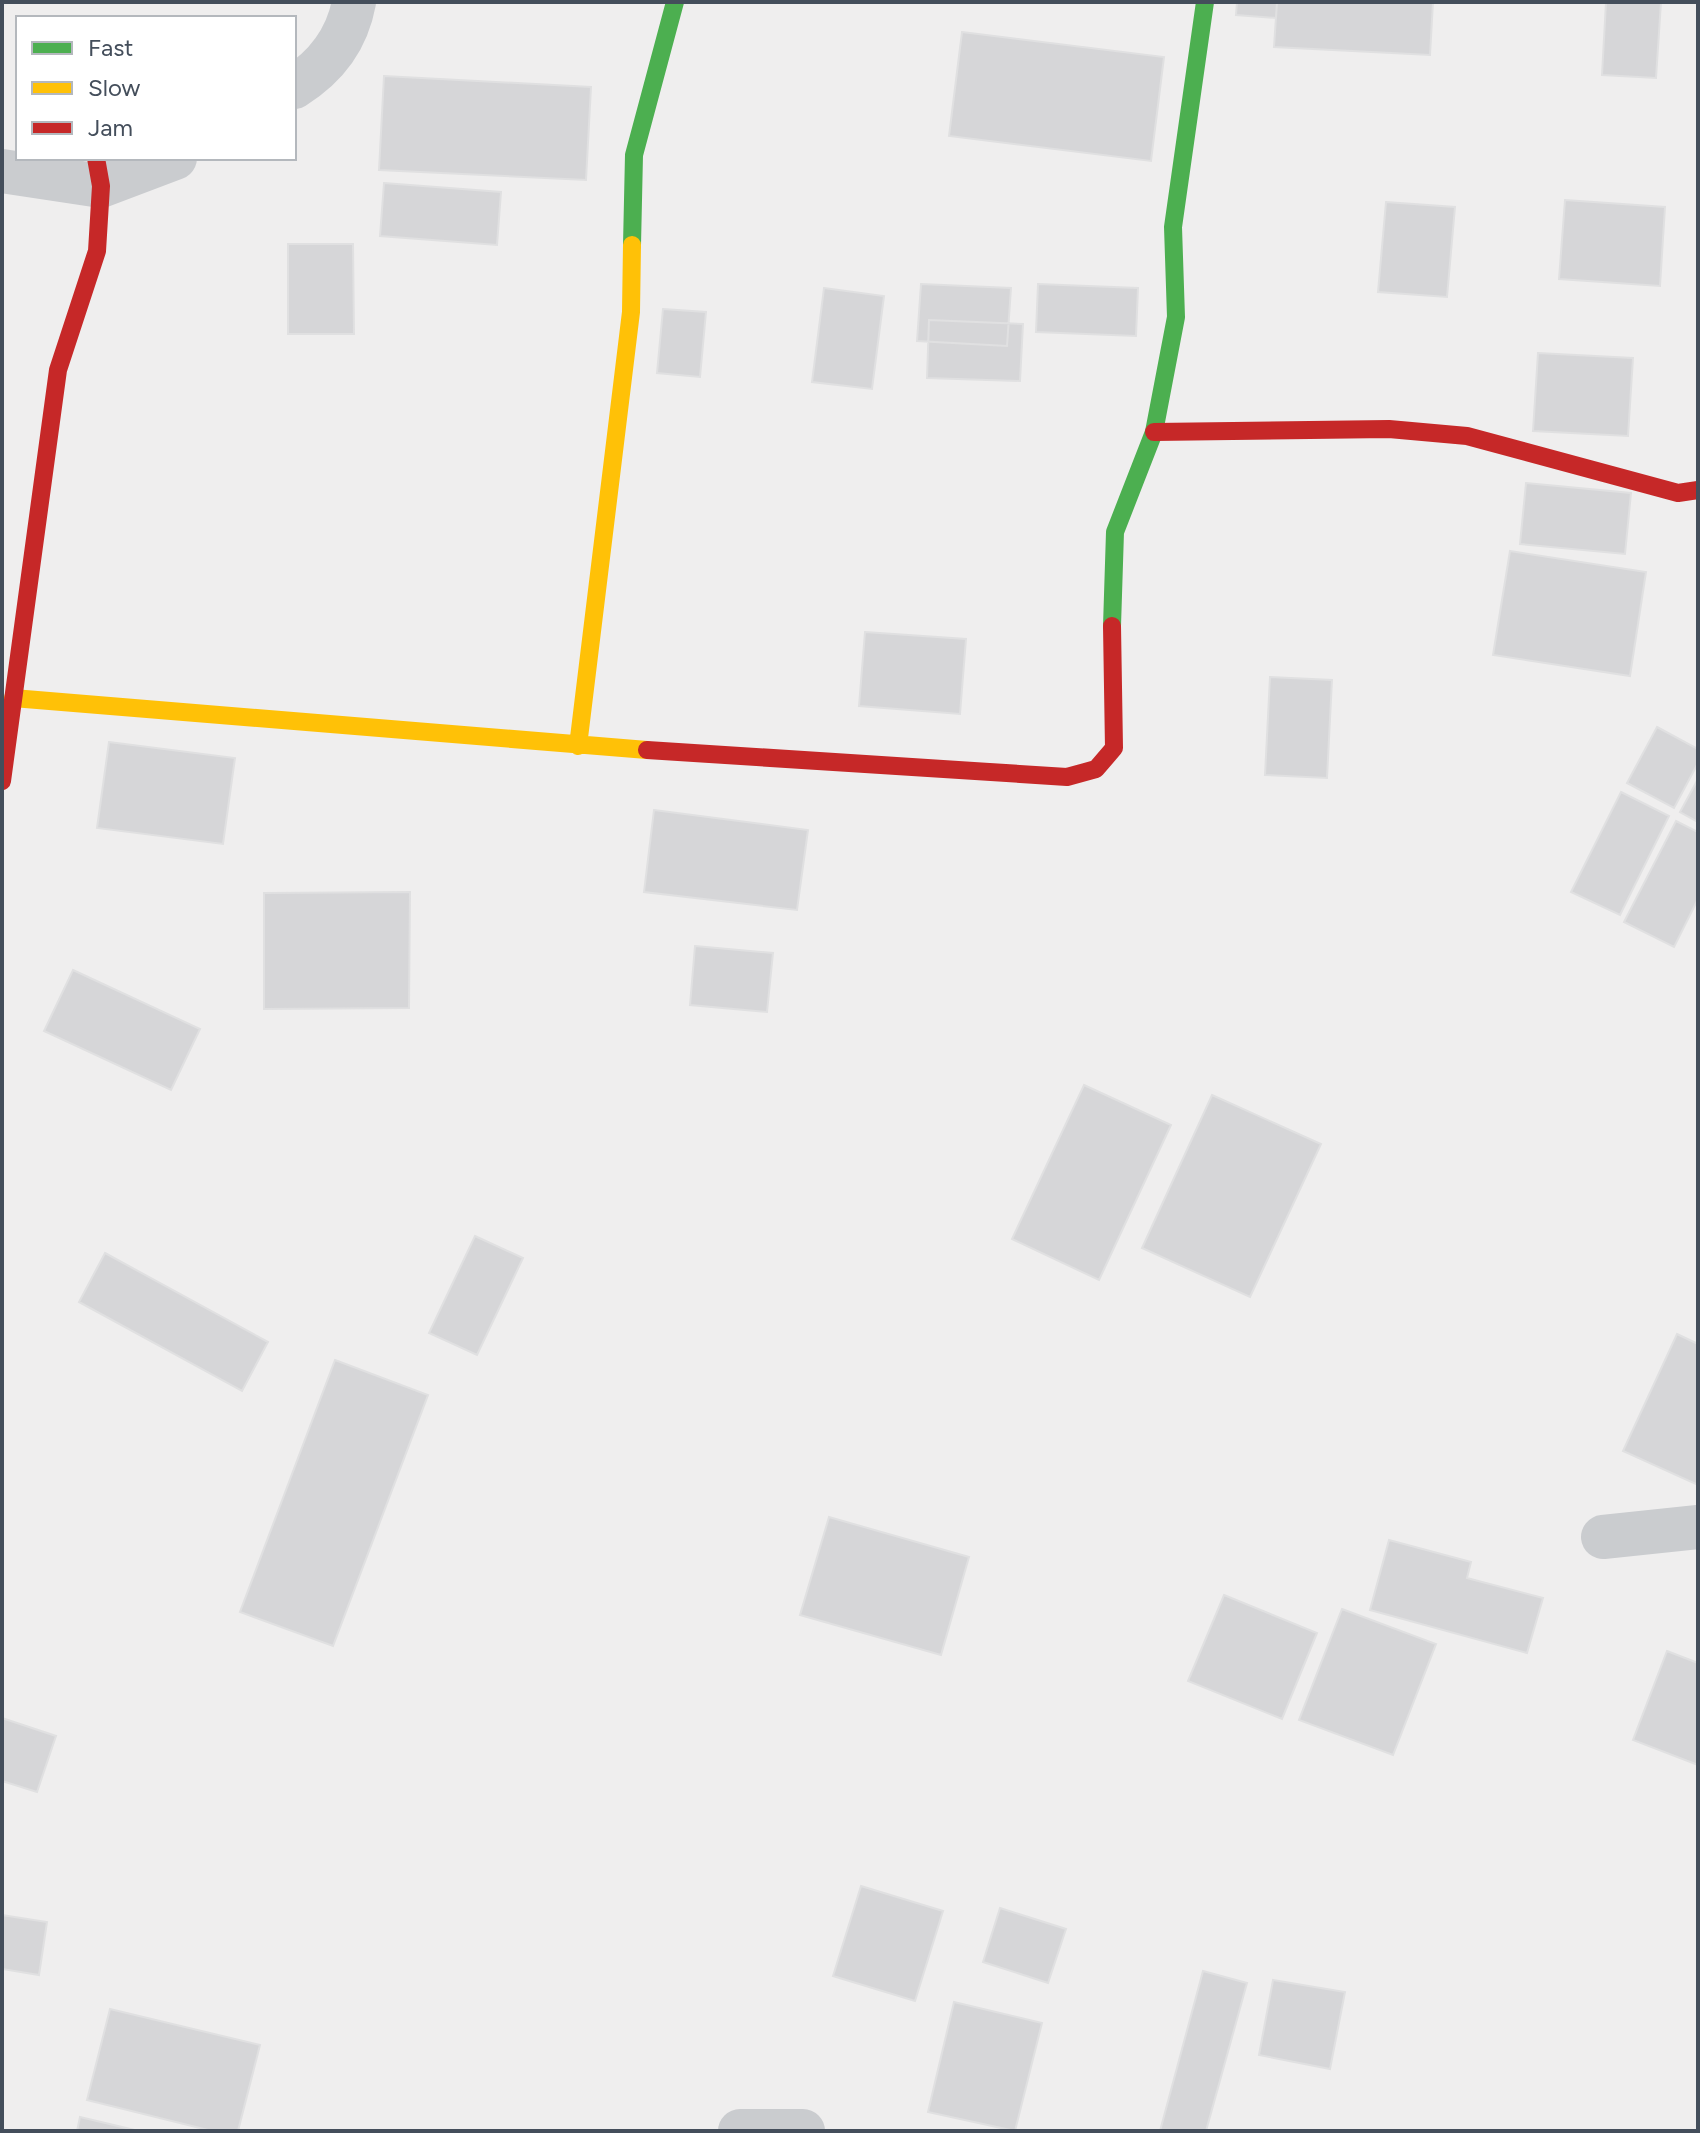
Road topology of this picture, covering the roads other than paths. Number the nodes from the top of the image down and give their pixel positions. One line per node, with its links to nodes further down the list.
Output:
1 (354, 2): 4 (street)
2 (675, 2): 11 (street)
3 (1205, 2): 8 (street)
4 (296, 86)
5 (164, 160): 7 (street)
6 (2, 171): 7 (street)
7 (99, 172): 10 (street)
8 (1154, 432): 9 (street); 11 (street)
9 (1698, 490)
10 (13, 698): 11 (street); 12 (street)
11 (578, 746)
12 (2, 781)
13 (1698, 1527): 14 (street)
14 (1603, 1537)
15 (740, 2131): 16 (street)
16 (803, 2131)

